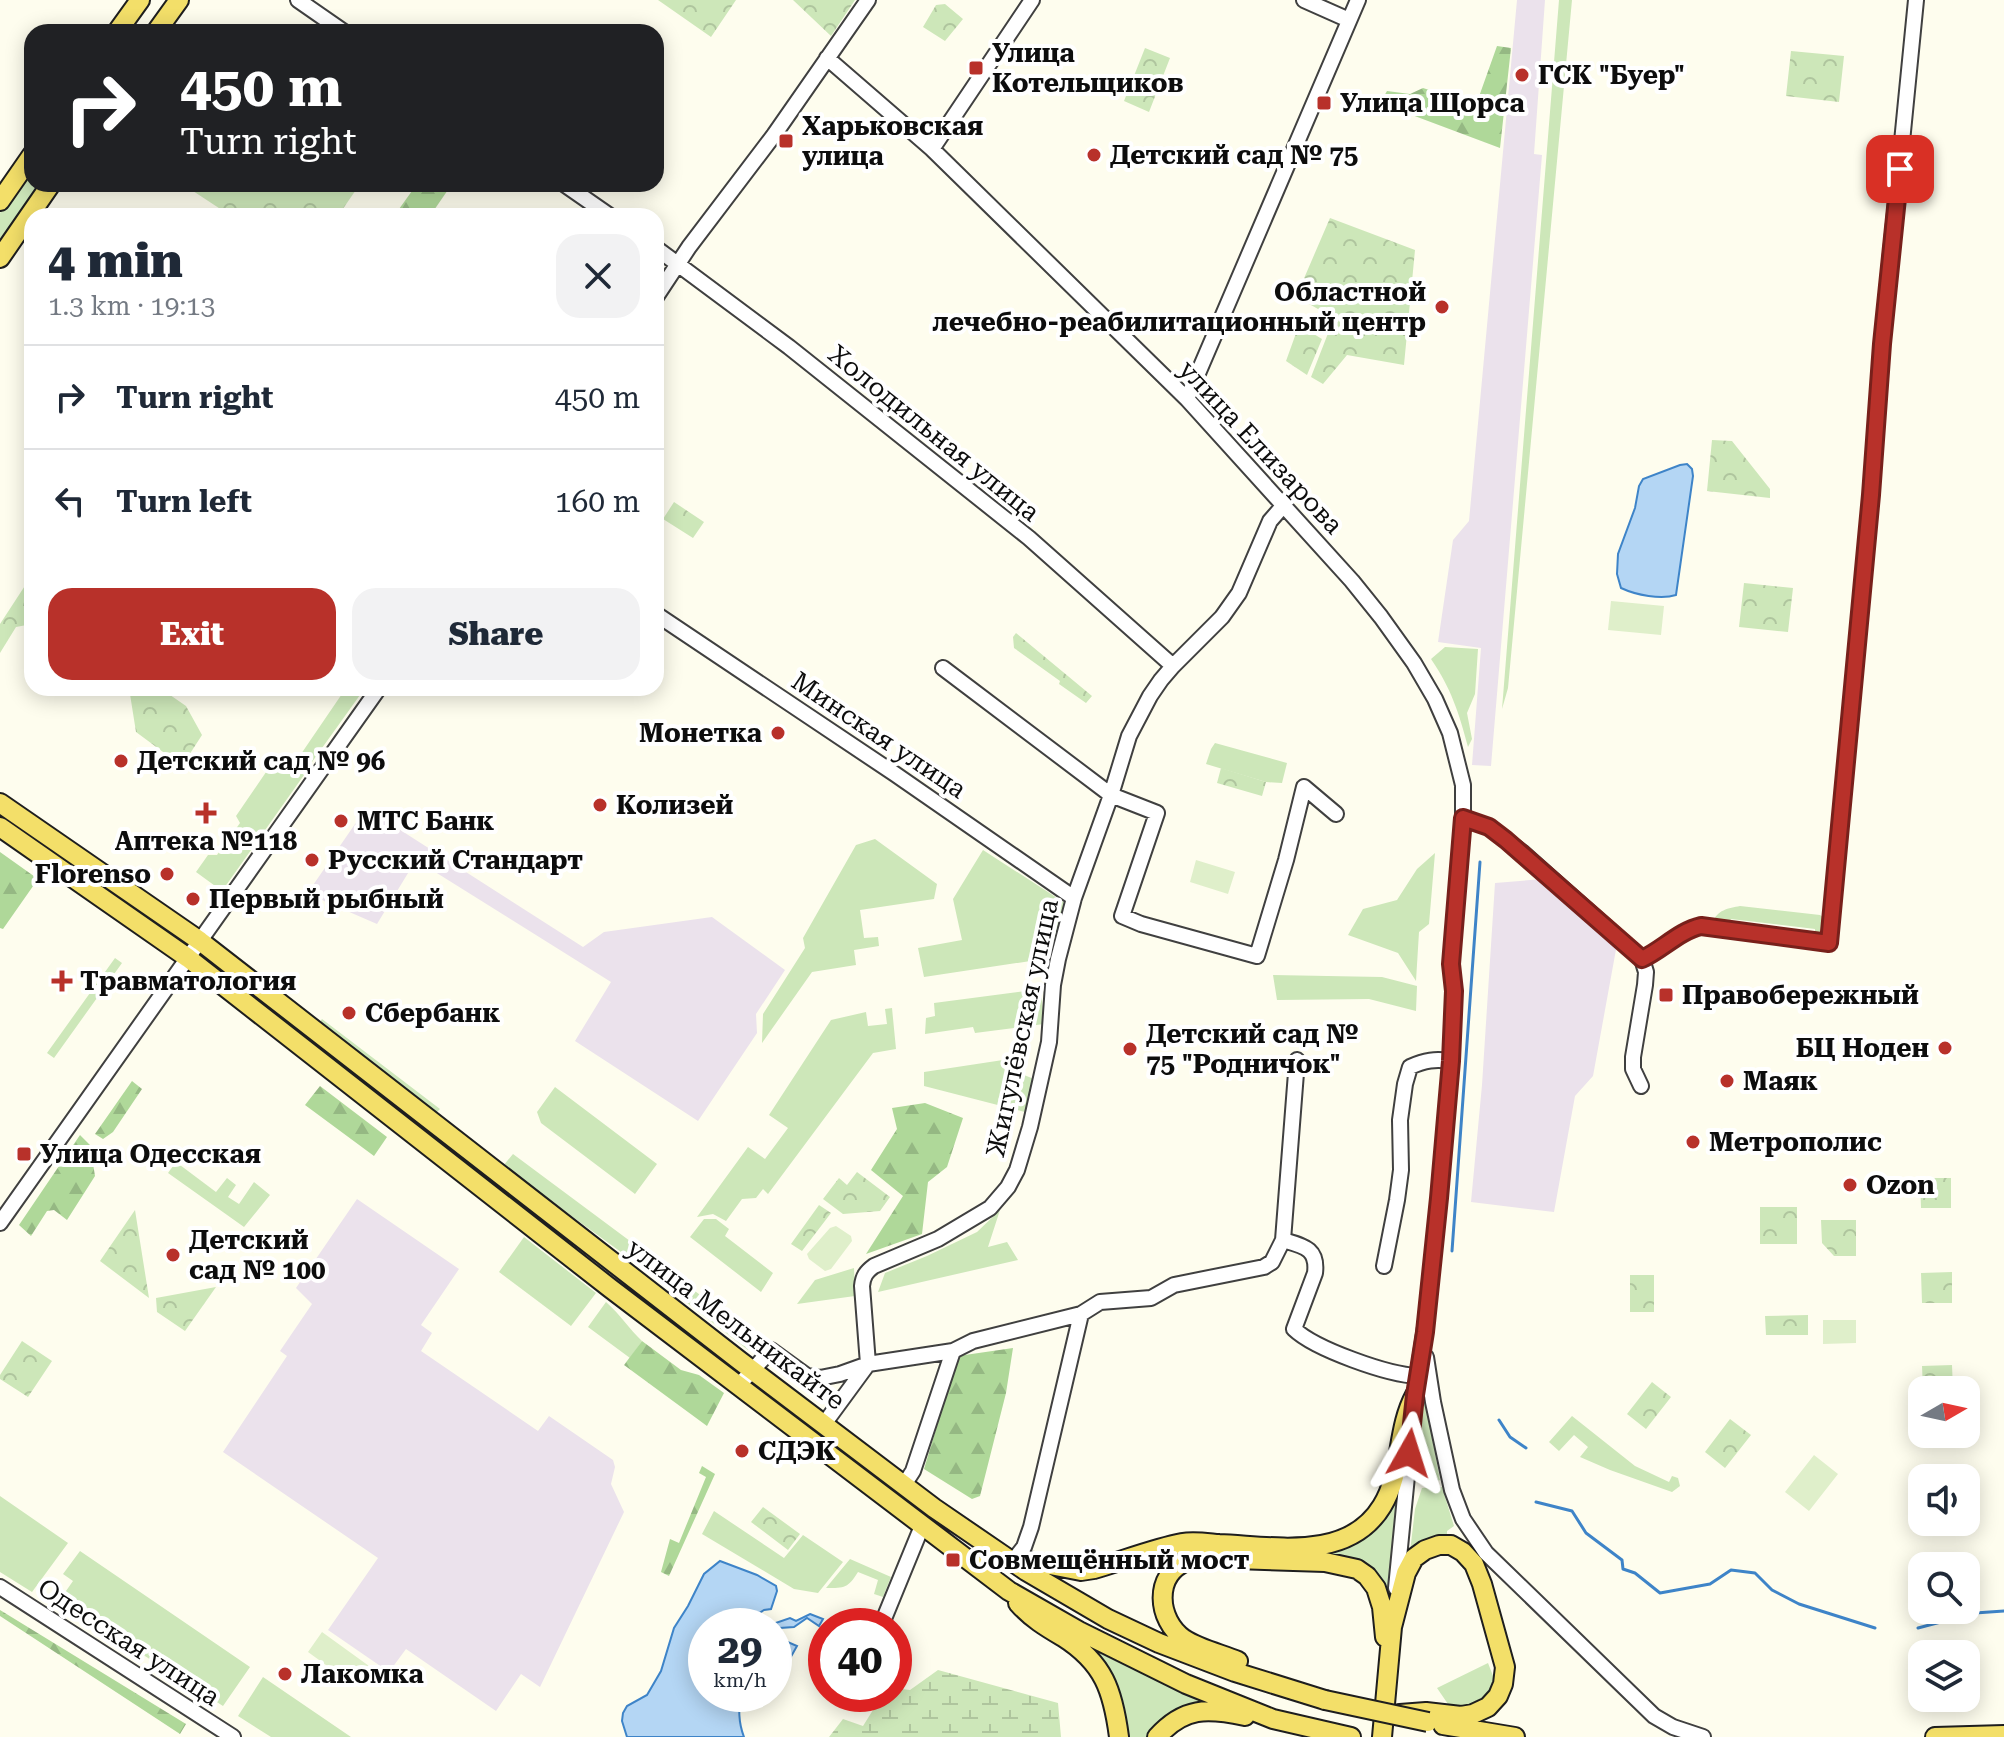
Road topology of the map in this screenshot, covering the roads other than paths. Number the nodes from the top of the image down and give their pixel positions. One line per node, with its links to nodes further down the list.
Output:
1 (140, 0): 10 (main road)
2 (179, 0): 11 (main road)
3 (298, 0): 12 (street)
4 (868, 0): 13 (street)
5 (1032, 0): 14 (street)
6 (1304, 0): 9 (street)
7 (1358, 0): 9 (street)
8 (1916, 0): 40 (street)
9 (1349, 20): 24 (street)
10 (123, 24)
11 (162, 24)
12 (332, 24)
13 (827, 58): 14 (street, улица Елизарова); 22 (street)
14 (932, 149): 24 (street, улица Елизарова)
15 (24, 166): 17 (main road)
16 (576, 192): 18 (street)
17 (0, 201)
18 (598, 208)
19 (24, 223): 21 (main road)
20 (664, 254): 22 (street, Холодильная улица)
21 (0, 258)
22 (679, 264): 23 (street); 27 (street, Холодильная улица)
23 (664, 286)
24 (1187, 399): 25 (street, улица Елизарова)
25 (1283, 506): 27 (street, Жигулёвская улица); 33 (street, улица Елизарова)
26 (664, 619): 37 (street, Минская улица)
27 (1173, 666): 30 (street, Жигулёвская улица)
28 (943, 668): 30 (street)
29 (373, 696): 38 (street)
30 (1111, 795): 32 (street); 37 (street, Жигулёвская улица)
31 (0, 803): 35 (main road, улица Мельникайте)
32 (1336, 814)
33 (1463, 818): 40 (street); 42 (street, улица Елизарова)
34 (0, 827): 36 (main road, улица Мельникайте)
35 (98, 870): 36 (main road); 38 (main road, улица Мельникайте)
36 (86, 886): 39 (main road, улица Мельникайте)
37 (1074, 898): 50 (street, Жигулёвская улица)
38 (200, 941): 39 (street); 51 (main road, улица Мельникайте)
39 (188, 958): 44 (street); 53 (main road, улица Мельникайте)
40 (1642, 959): 43 (street)
41 (1297, 1060): 45 (street)
42 (1451, 1061): 46 (street); 48 (street, улица Елизарова)
43 (1641, 1086)
44 (0, 1223)
45 (1283, 1240): 47 (street); 52 (street)
46 (1384, 1266)
47 (1081, 1314): 49 (street); 60 (street)
48 (1425, 1332): 52 (street); 76 (street)
49 (953, 1351): 50 (street); 57 (street)
50 (868, 1364): 51 (street); 55 (street)
51 (753, 1370): 53 (street); 55 (main road, улица Мельникайте)
52 (1418, 1376): 54 (street)
53 (739, 1385): 58 (main road, улица Мельникайте)
54 (1415, 1395): 60 (main road); 64 (street)
55 (824, 1424): 56 (main road, улица Мельникайте)
56 (882, 1469): 57 (main road, улица Мельникайте); 58 (main road)
57 (904, 1485): 60 (main road, улица Мельникайте)
58 (871, 1486): 59 (main road, улица Мельникайте)
59 (922, 1526): 62 (main road, улица Мельникайте); 63 (street)
60 (1013, 1561): 66 (main road, улица Мельникайте)
61 (0, 1587): 70 (street, Одесская улица)
62 (1009, 1591): 68 (main road, улица Мельникайте); 71 (main road)
63 (888, 1608)
64 (1392, 1627): 65 (main road); 67 (main road)
65 (1390, 1660): 66 (main road); 74 (main road)
66 (1293, 1691): 67 (main road, улица Мельникайте, bridge)
67 (1427, 1717): 75 (main road, улица Мельникайте)
68 (1273, 1719): 72 (main road); 73 (main road, улица Мельникайте)
69 (2004, 1735): 78 (main road)
70 (233, 1737)
71 (1119, 1737)
72 (1157, 1737)
73 (1351, 1737)
74 (1382, 1737)
75 (1515, 1737)
76 (1703, 1737)
77 (1935, 1737): 78 (main road)
78 (1941, 1737)

